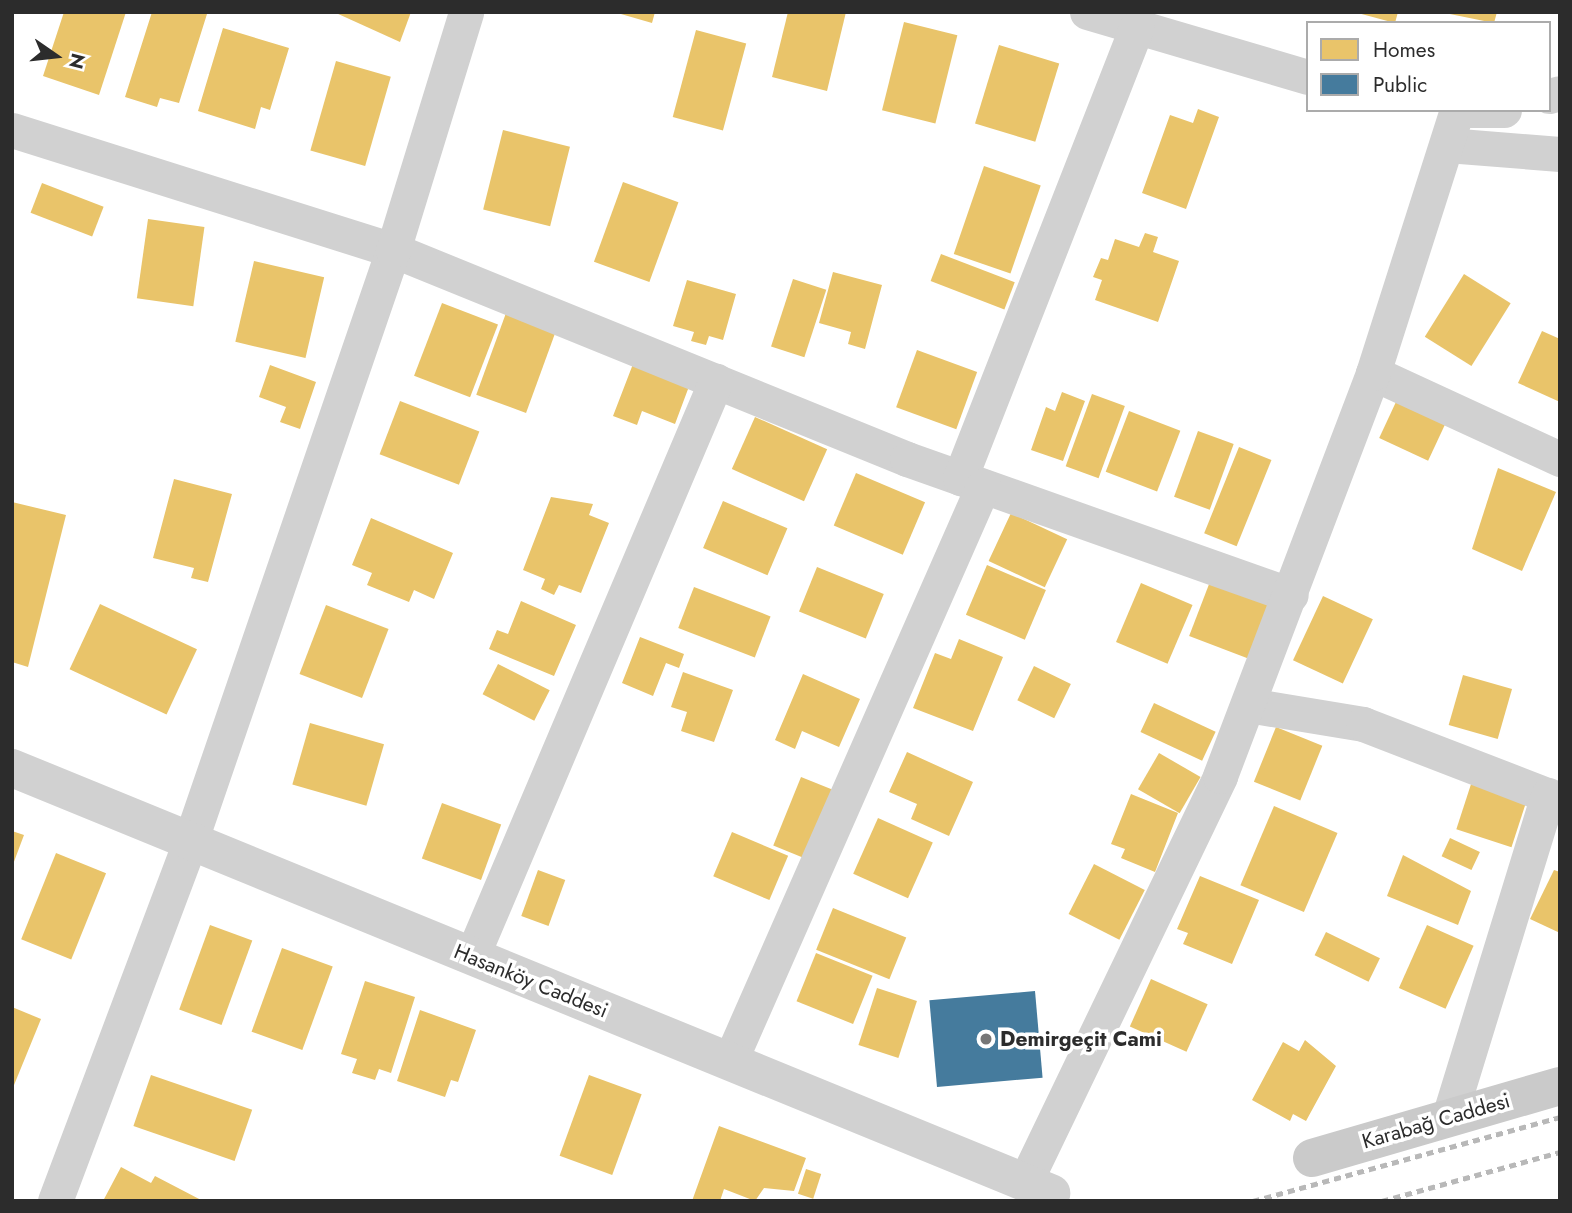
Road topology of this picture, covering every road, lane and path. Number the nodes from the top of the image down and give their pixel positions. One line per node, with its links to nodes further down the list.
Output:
1 (466, 12): 9 (street)
2 (1087, 12): 3 (street)
3 (1137, 27): 4 (street); 13 (street)
4 (1306, 75)
5 (1456, 112): 7 (street)
6 (12, 130): 9 (street)
7 (1447, 145): 8 (street); 10 (street)
8 (1560, 154)
9 (393, 250): 11 (street); 18 (street)
10 (1373, 373): 12 (street); 14 (street)
11 (716, 381): 13 (street); 19 (street)
12 (1560, 458)
13 (972, 482): 14 (street); 20 (street)
14 (1292, 594): 15 (street)
15 (1248, 705): 17 (street); 24 (street)
16 (12, 768): 18 (street, Hasanköy Caddesi)
17 (1554, 797): 22 (street)
18 (190, 842): 19 (street, Hasanköy Caddesi); 25 (street)
19 (471, 956): 20 (street, Hasanköy Caddesi)
20 (730, 1062): 24 (street, Hasanköy Caddesi)
21 (1560, 1086): 22 (main road, Karabağ Caddesi)
22 (1449, 1117): 23 (main road, Karabağ Caddesi)
23 (1312, 1158)
24 (1038, 1187)
25 (55, 1201)

